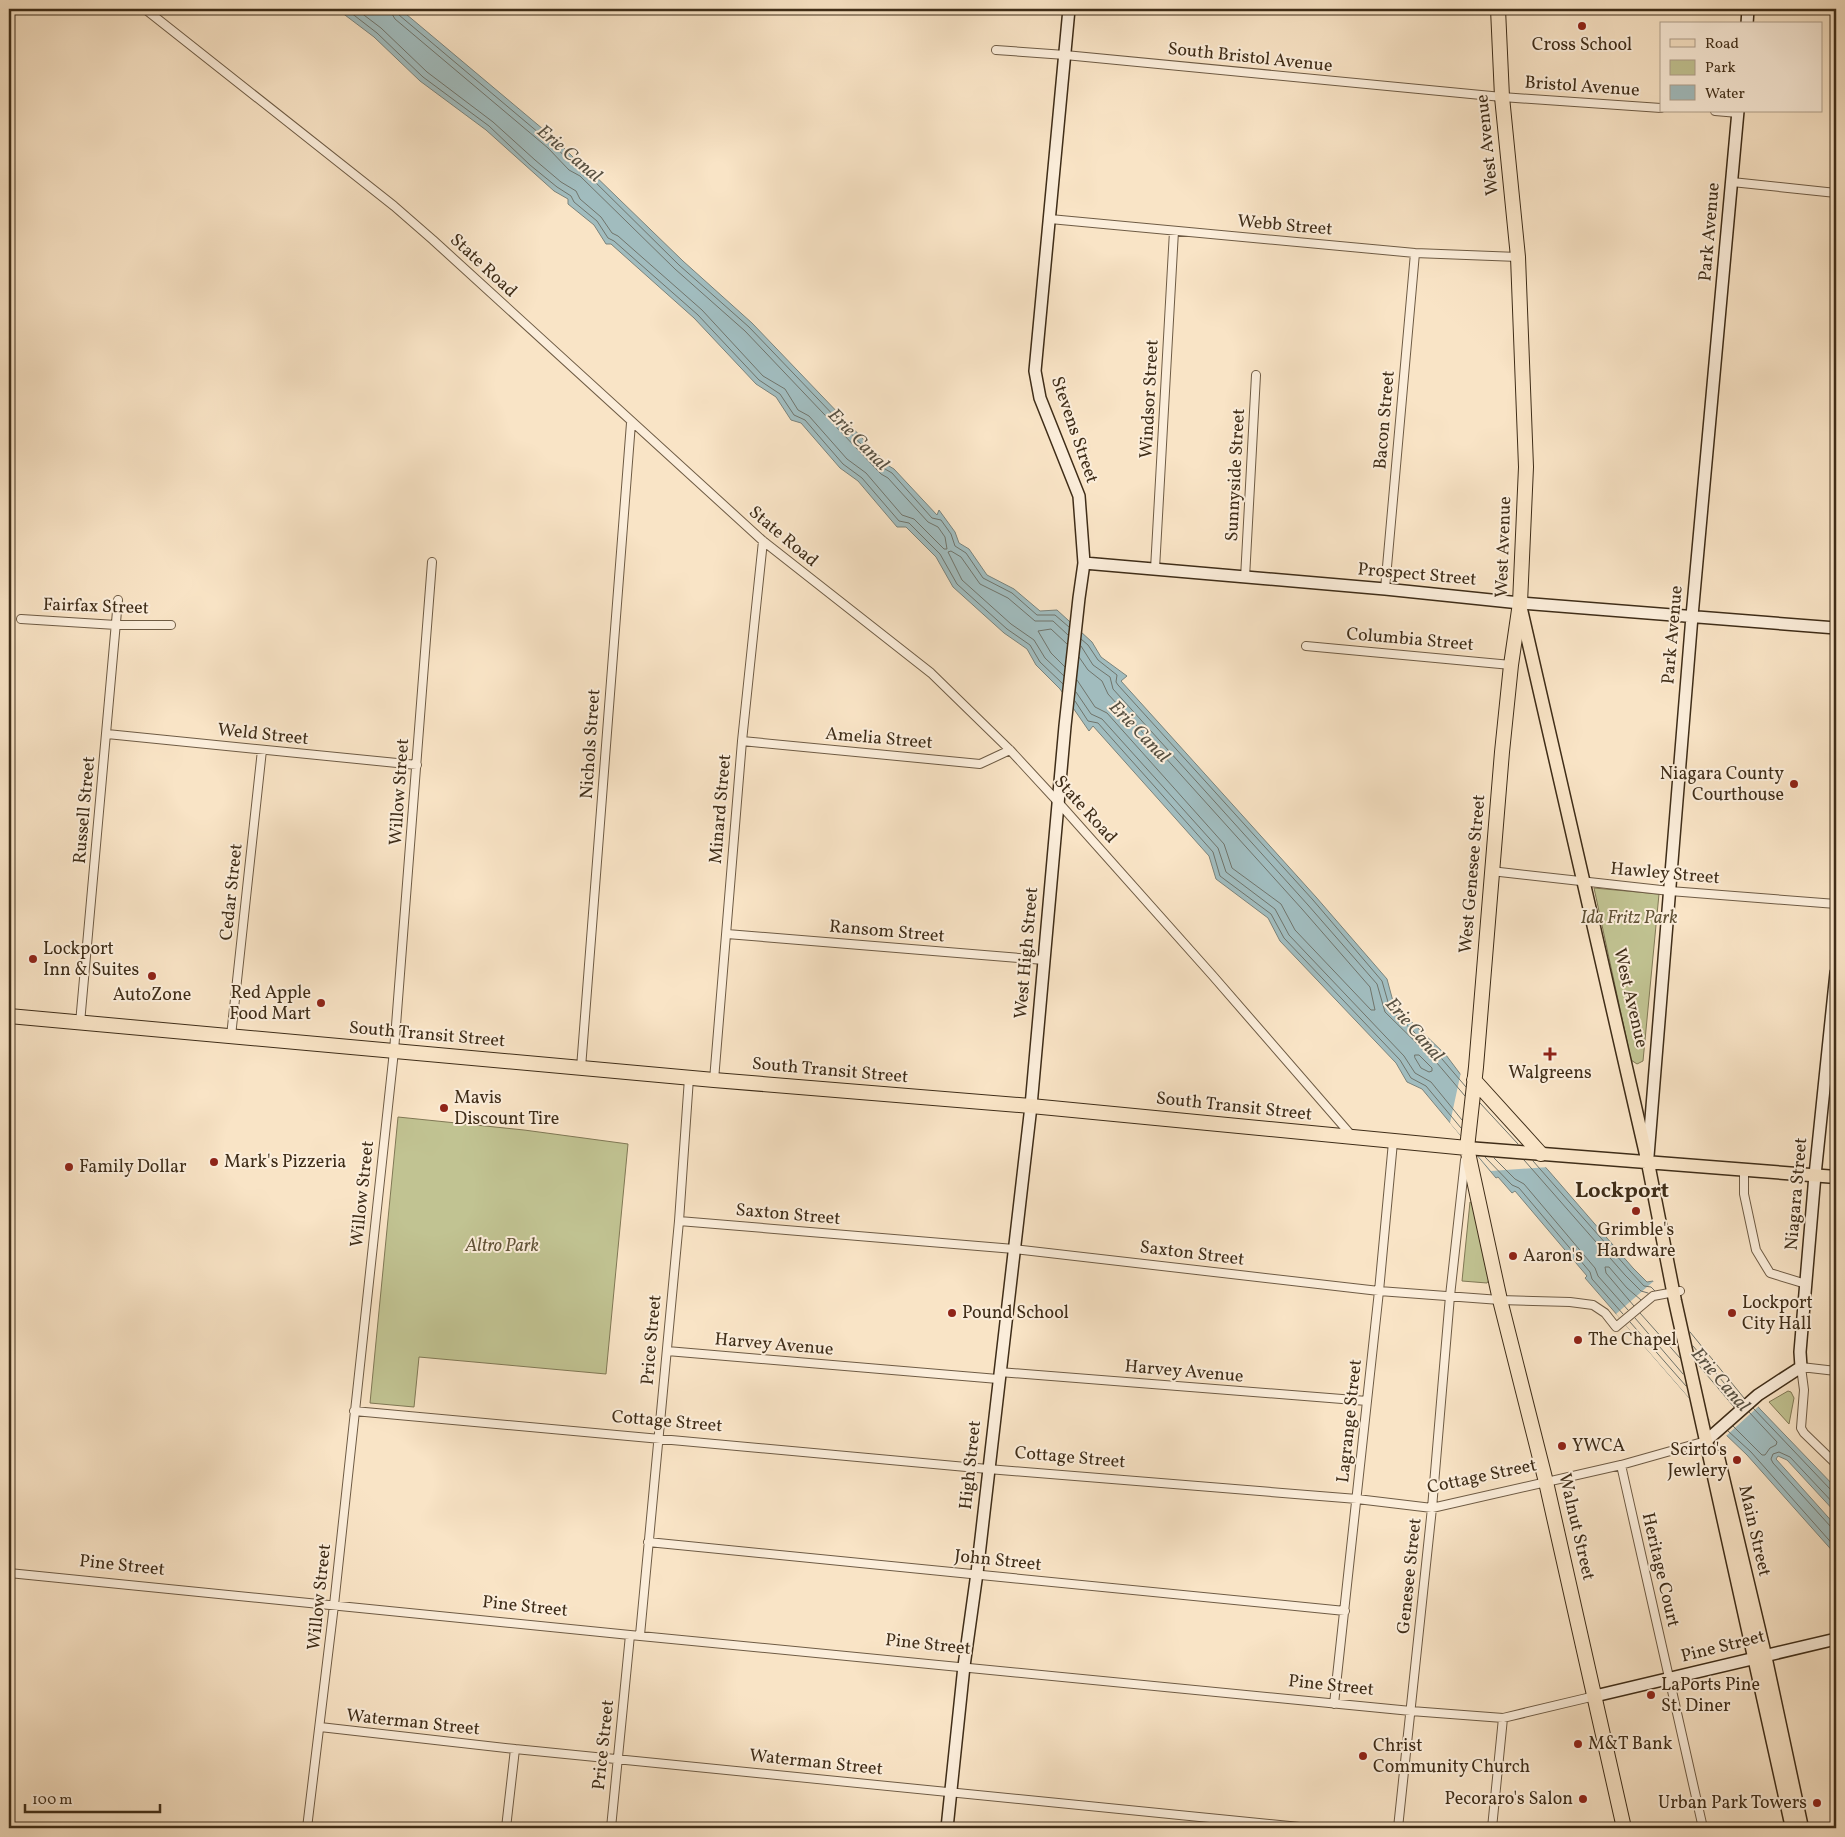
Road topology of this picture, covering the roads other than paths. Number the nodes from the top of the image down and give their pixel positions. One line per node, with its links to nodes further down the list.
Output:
1 (145, 9): 18 (street, State Road)
2 (1069, 9): 7 (street, Stevens Street)
3 (1498, 9): 8 (highway, West Avenue)
4 (1748, 9): 5 (street)
5 (1747, 22)
6 (996, 50): 7 (street, South Bristol Avenue)
7 (1065, 55): 8 (street, South Bristol Avenue); 13 (street, Stevens Street)
8 (1502, 97): 9 (street, Bristol Avenue); 16 (highway, West Avenue)
9 (1660, 108)
10 (1738, 112): 11 (street, Park Avenue)
11 (1732, 182): 12 (street); 27 (street, Park Avenue)
12 (1836, 193)
13 (1050, 219): 14 (street, Webb Street); 21 (street, Stevens Street)
14 (1174, 231): 15 (street, Webb Street); 22 (street, Windsor Street)
15 (1415, 254): 16 (street, Webb Street); 24 (street, Bacon Street)
16 (1518, 257): 26 (highway, West Avenue)
17 (1256, 374): 23 (street, Sunnyside Street)
18 (631, 423): 19 (street, State Road); 51 (street, Nichols Street)
19 (763, 542): 35 (street, Minard Street); 37 (street, State Road)
20 (432, 562): 38 (street, Willow Street)
21 (1084, 563): 22 (street, Prospect Street); 39 (street, Stevens Street)
22 (1155, 569): 23 (street, Prospect Street)
23 (1245, 578): 24 (street, Prospect Street)
24 (1384, 589): 26 (street, Prospect Street)
25 (118, 600): 29 (street, Russell Street)
26 (1520, 603): 27 (street, Prospect Street); 33 (highway, West Genesee Street); 41 (main road, West Avenue)
27 (1692, 616): 31 (street, Prospect Street); 42 (street, Park Avenue)
28 (21, 619): 29 (street, Fairfax Street)
29 (116, 625): 30 (street, Fairfax Street); 34 (street, Russell Street)
30 (171, 625)
31 (1836, 628)
32 (1306, 646): 33 (street, Columbia Street)
33 (1511, 665): 40 (highway, West Genesee Street)
34 (107, 734): 36 (street, Weld Street); 48 (street, Russell Street)
35 (742, 741): 37 (street, Amelia Street); 44 (street, Minard Street)
36 (262, 750): 38 (street, Weld Street); 49 (street, Cedar Street)
37 (1010, 750): 39 (street, State Road)
38 (417, 765): 50 (street, Willow Street)
39 (1058, 802): 45 (street, West High Street); 56 (street, State Road)
40 (1491, 871): 41 (street, Hawley Street); 52 (highway, West Genesee Street)
41 (1584, 882): 42 (street, Hawley Street); 60 (main road, West Avenue)
42 (1670, 891): 43 (street, Hawley Street); 60 (street, Park Avenue)
43 (1836, 904)
44 (727, 934): 45 (street, Ransom Street); 54 (street, Minard Street)
45 (1044, 960): 55 (street, West High Street)
46 (1836, 973): 62 (street, Niagara Street)
47 (9, 1016): 48 (highway, South Transit Street)
48 (80, 1023): 49 (highway, South Transit Street)
49 (231, 1036): 50 (highway, South Transit Street)
50 (394, 1051): 51 (highway, South Transit Street); 76 (street, Willow Street)
51 (581, 1068): 53 (highway, South Transit Street)
52 (1475, 1074): 58 (highway, West Genesee Street); 59 (highway)
53 (689, 1078): 54 (highway, South Transit Street); 64 (street, Price Street)
54 (714, 1080): 55 (highway, South Transit Street)
55 (1031, 1106): 56 (highway, South Transit Street); 65 (street, High Street)
56 (1354, 1138): 57 (highway, South Transit Street)
57 (1393, 1142): 58 (highway, South Transit Street); 67 (street, Lagrange Street)
58 (1468, 1147): 59 (main road, South Transit Street); 69 (street, Genesee Street); 70 (highway, Walnut Street)
59 (1547, 1155): 60 (main road, South Transit Street)
60 (1648, 1163): 61 (main road, South Transit Street); 68 (main road, Main Street)
61 (1744, 1170): 62 (main road, South Transit Street); 66 (street)
62 (1815, 1174): 63 (main road, South Transit Street); 66 (street, Niagara Street)
63 (1836, 1177)
64 (678, 1221): 65 (street, Saxton Street); 71 (street, Price Street)
65 (1014, 1248): 67 (street, Saxton Street); 74 (street, High Street)
66 (1806, 1284): 72 (street, Niagara Street)
67 (1379, 1291): 69 (street, Saxton Street); 75 (street, Lagrange Street)
68 (1673, 1294): 70 (street, Saxton Street); 77 (main road, Main Street); 77 (main road, Main Street)
69 (1450, 1296): 70 (street, Saxton Street); 84 (street, Genesee Street)
70 (1500, 1300): 82 (highway, Walnut Street)
71 (667, 1351): 74 (street, Harvey Avenue); 78 (street, Price Street)
72 (1800, 1367): 73 (street); 77 (street, Cottage Street); 79 (street)
73 (1836, 1371)
74 (999, 1375): 75 (street, Harvey Avenue); 81 (street, High Street)
75 (1367, 1401): 83 (street, Lagrange Street)
76 (354, 1411): 78 (street, Cottage Street); 88 (street, Willow Street)
77 (1713, 1435): 80 (street, Cottage Street); 93 (main road, Main Street)
78 (658, 1438): 81 (street, Cottage Street); 85 (street, Price Street)
79 (1836, 1464)
80 (1621, 1465): 82 (street, Cottage Street); 95 (street, Heritage Court)
81 (988, 1469): 83 (street, Cottage Street); 87 (street, High Street)
82 (1546, 1482): 84 (street, Cottage Street); 96 (highway, Walnut Street)
83 (1357, 1499): 84 (street, Cottage Street); 89 (street, Lagrange Street)
84 (1432, 1508): 98 (street, Genesee Street)
85 (648, 1542): 87 (street, John Street); 91 (street, Price Street)
86 (9, 1572): 88 (street, Pine Street)
87 (976, 1573): 89 (street, John Street); 94 (street, High Street)
88 (334, 1605): 90 (street, Pine Street); 100 (street, Willow Street)
89 (1345, 1611): 97 (street, Lagrange Street)
90 (630, 1635): 91 (street, Pine Street); 102 (street, Price Street)
91 (640, 1635): 94 (street, Pine Street)
92 (1836, 1639): 93 (street, Pine Street)
93 (1760, 1656): 95 (street, Pine Street); 114 (main road, Main Street); 115 (main road, Main Street)
94 (964, 1666): 97 (street, Pine Street); 103 (street, High Street)
95 (1669, 1678): 96 (street, Pine Street); 113 (street, Heritage Court)
96 (1595, 1696): 99 (street, Pine Street); 112 (highway, Walnut Street)
97 (1334, 1704): 98 (street, Pine Street)
98 (1411, 1711): 99 (street, Pine Street); 110 (street, Genesee Street)
99 (1503, 1718): 111 (street)
100 (320, 1727): 101 (street, Waterman Street); 105 (street, Willow Street)
101 (515, 1749): 102 (street, Waterman Street); 106 (street)
102 (618, 1759): 103 (street, Waterman Street); 107 (street, Price Street)
103 (951, 1791): 104 (street, Waterman Street); 108 (street, High Street)
104 (1272, 1826): 109 (street, Waterman Street)
105 (307, 1828)
106 (506, 1828)
107 (611, 1828)
108 (947, 1828)
109 (1310, 1828)
110 (1398, 1828)
111 (1492, 1828)
112 (1624, 1828)
113 (1703, 1828)
114 (1792, 1828)
115 (1802, 1828)

